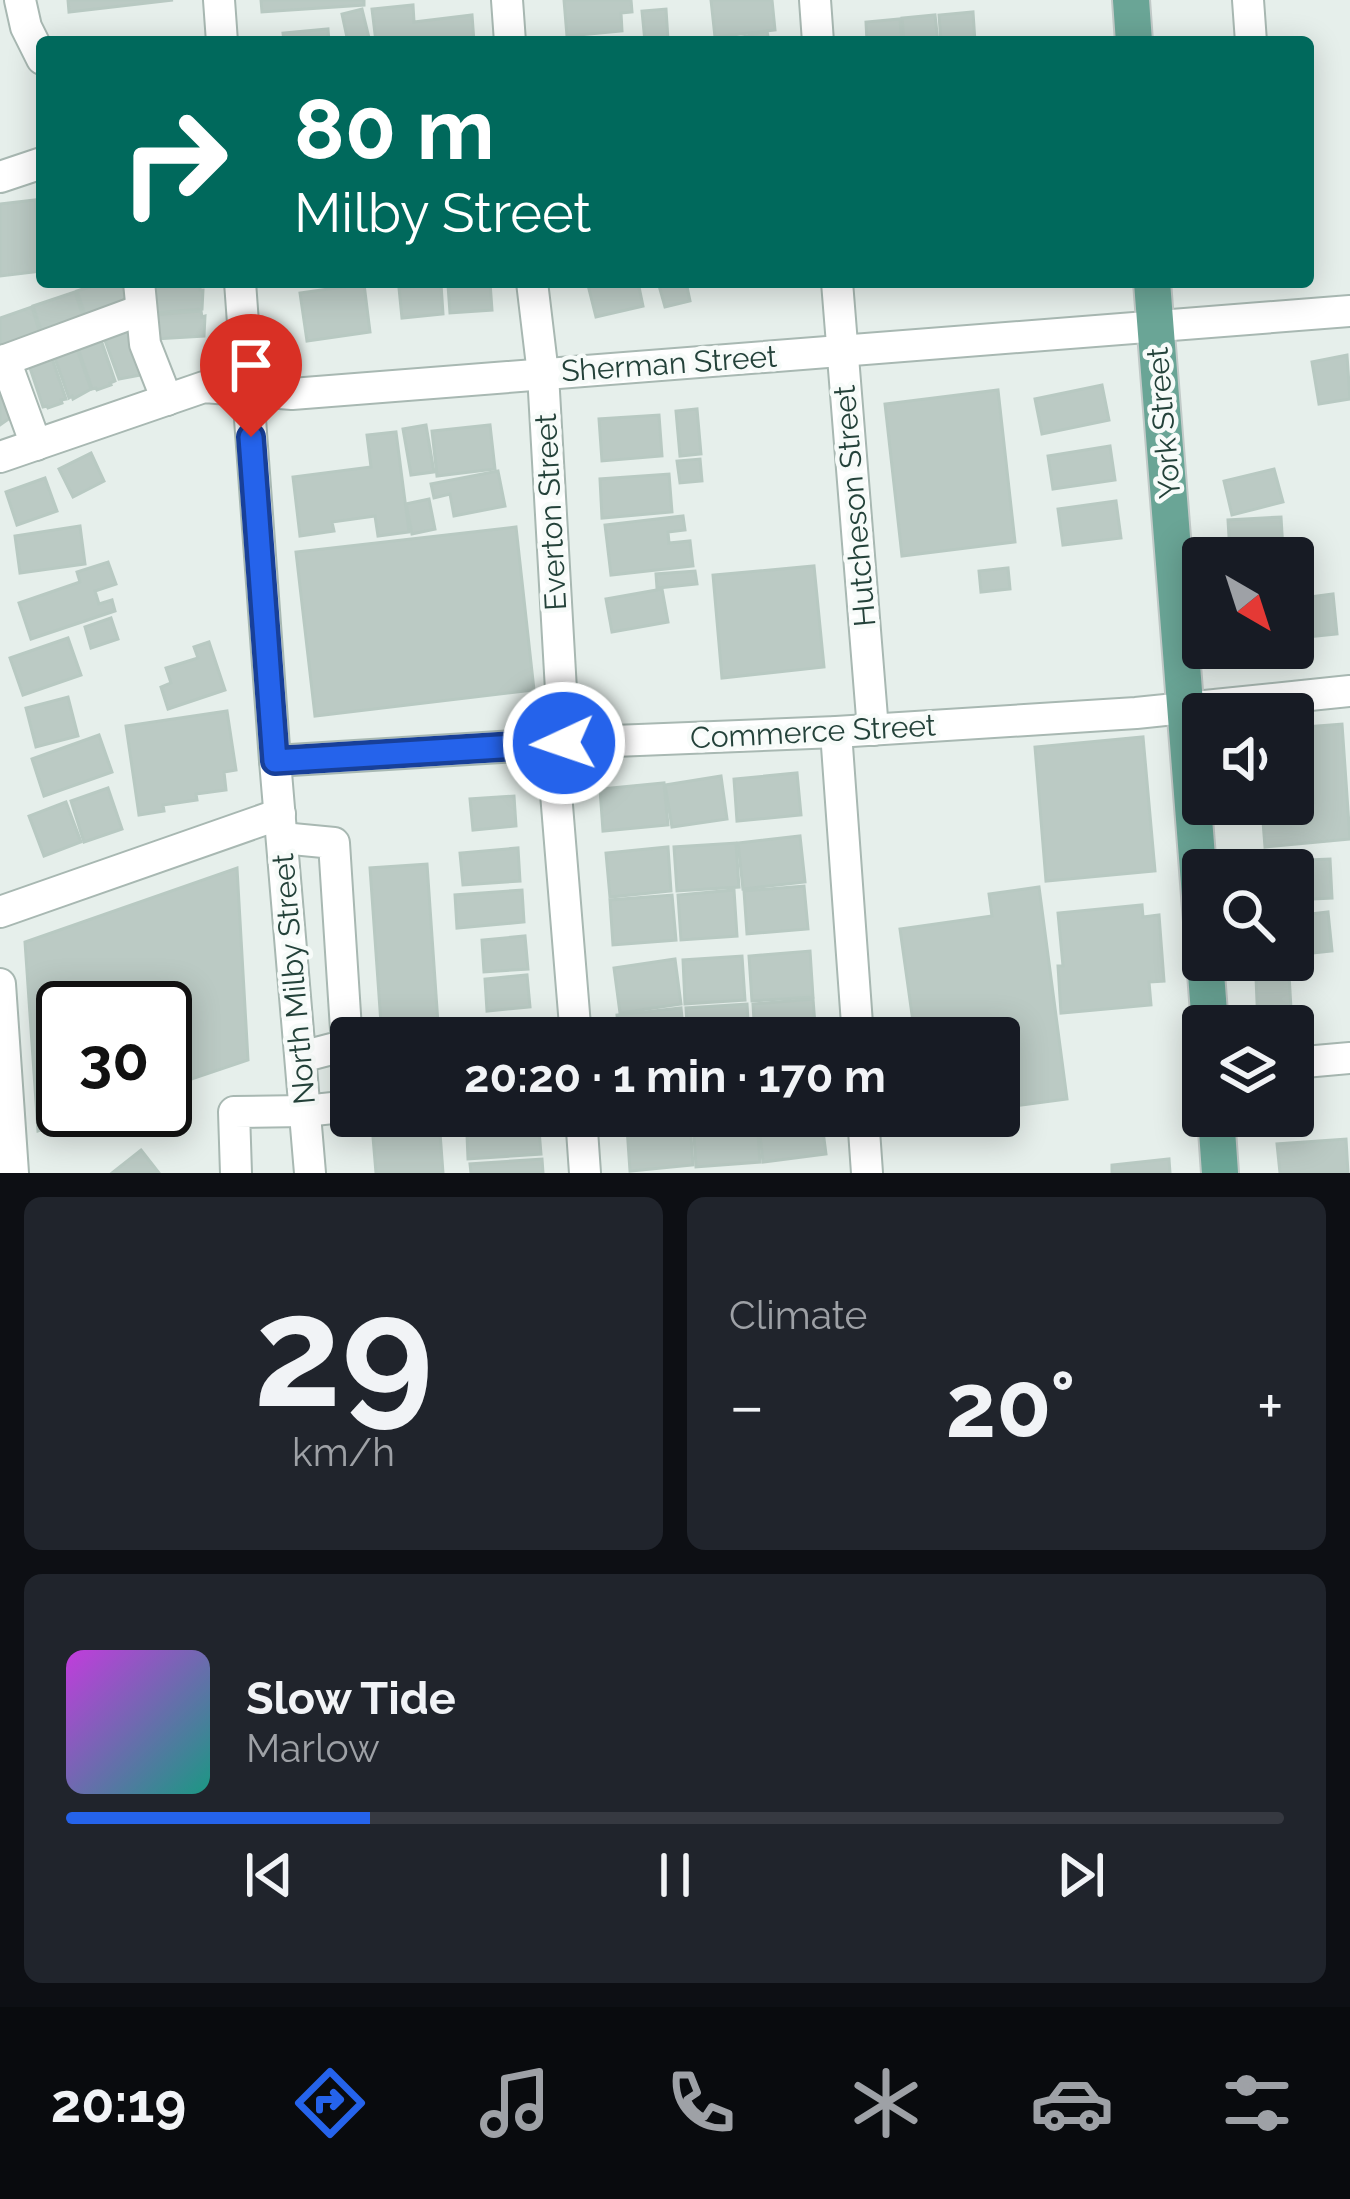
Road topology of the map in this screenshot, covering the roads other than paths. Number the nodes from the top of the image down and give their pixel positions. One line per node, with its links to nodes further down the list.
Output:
1 (20, 0): 12 (street)
2 (219, 0): 7 (street)
3 (507, 0): 8 (street)
4 (815, 0): 9 (street)
5 (1131, 0): 10 (main road)
6 (1248, 0): 11 (street)
7 (222, 36)
8 (510, 36)
9 (818, 36)
10 (1134, 36)
11 (1251, 36)
12 (36, 47)
13 (36, 165): 14 (street)
14 (0, 177)
15 (240, 288): 25 (street, North Milby Street)
16 (533, 288): 24 (street, Everton Street)
17 (837, 288): 22 (street, Hutcheson Street)
18 (1153, 288): 21 (main road, York Street)
19 (140, 296): 23 (street); 26 (street)
20 (1350, 311): 21 (street, Sherman Street)
21 (1156, 326): 22 (street, Sherman Street); 30 (main road, York Street)
22 (842, 350): 24 (street, Sherman Street); 33 (street, Hutcheson Street)
23 (3, 361): 27 (street)
24 (543, 374): 25 (street, Sherman Street); 35 (street, Everton Street)
25 (248, 391): 26 (street, Sherman Street); 36 (street, North Milby Street)
26 (166, 400): 27 (street, Sherman Street)
27 (35, 445): 28 (street, Sherman Street)
28 (0, 458)
29 (1350, 691): 31 (street, Commerce Street)
30 (1186, 693)
31 (1314, 695)
32 (1182, 708): 33 (street, Commerce Street)
33 (873, 730): 34 (street, Commerce Street)
34 (836, 732): 35 (street, Commerce Street); 42 (street)
35 (564, 743): 36 (street, Commerce Street); 41 (street, Everton Street)
36 (278, 800): 37 (street, North Milby Street); 38 (street); 39 (street, Commerce Street)
37 (288, 908): 38 (street); 43 (street, North Milby Street)
38 (338, 909): 43 (street)
39 (0, 912)
40 (0, 984): 51 (street)
41 (574, 1017)
42 (856, 1017)
43 (301, 1057): 47 (street, North Milby Street)
44 (1350, 1058): 45 (street)
45 (1314, 1061)
46 (330, 1108): 47 (street)
47 (305, 1111): 52 (street); 53 (street, North Milby Street)
48 (582, 1137): 54 (street)
49 (864, 1137): 55 (street)
50 (1217, 1137): 56 (main road)
51 (13, 1173)
52 (236, 1173)
53 (310, 1173)
54 (585, 1173)
55 (867, 1173)
56 (1220, 1173)

